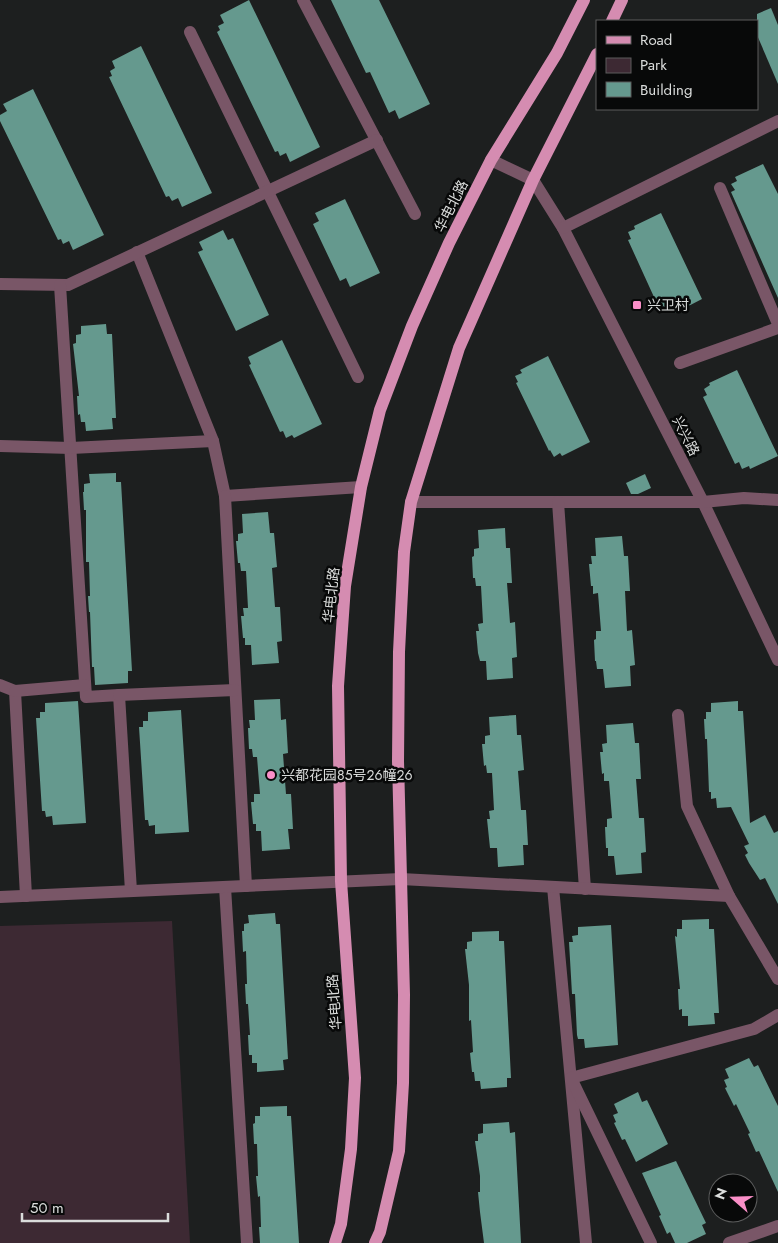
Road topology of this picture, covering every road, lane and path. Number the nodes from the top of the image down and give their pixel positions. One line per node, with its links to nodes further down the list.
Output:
1 (303, 0): 8 (street)
2 (584, 0): 9 (main road, 华电北路)
3 (622, 0): 4 (main road)
4 (612, 20)
5 (190, 32): 12 (street)
6 (596, 56): 10 (main road)
7 (778, 121): 14 (street)
8 (377, 140): 12 (street); 13 (street)
9 (492, 160): 10 (street); 24 (main road, 华电北路)
10 (533, 180): 14 (street, 兴兴路); 27 (main road)
11 (720, 188): 18 (street)
12 (267, 191): 15 (street); 20 (street)
13 (415, 214)
14 (563, 228): 29 (street, 兴兴路)
15 (137, 252): 17 (street); 21 (street)
16 (0, 284): 17 (street)
17 (60, 285): 23 (street)
18 (778, 326): 19 (street)
19 (680, 363)
20 (358, 377)
21 (212, 441): 23 (street); 25 (street)
22 (0, 446): 23 (street)
23 (71, 448): 32 (street)
24 (361, 487): 25 (street); 38 (main road, 华电北路)
25 (225, 496): 34 (street)
26 (778, 500): 29 (street)
27 (411, 502): 28 (street); 37 (main road)
28 (558, 502): 29 (street); 42 (street)
29 (703, 502): 30 (street, 兴兴路)
30 (778, 660)
31 (0, 685): 33 (street)
32 (85, 685): 33 (street); 35 (street)
33 (15, 690): 44 (street)
34 (235, 690): 35 (street); 39 (street)
35 (119, 695): 43 (street)
36 (678, 715): 45 (street)
37 (401, 879): 38 (street); 41 (street); 53 (main road)
38 (341, 881): 39 (street); 52 (main road, 华电北路)
39 (246, 886): 40 (street)
40 (225, 887): 43 (street); 51 (street)
41 (553, 887): 42 (street); 49 (street)
42 (585, 889): 45 (street)
43 (131, 891): 44 (street)
44 (26, 896): 46 (street)
45 (729, 896): 47 (street)
46 (0, 897)
47 (778, 979)
48 (778, 1015): 49 (street)
49 (571, 1078): 54 (street); 55 (street)
50 (778, 1226): 56 (street)
51 (247, 1243)
52 (335, 1243)
53 (375, 1243)
54 (586, 1243)
55 (651, 1243)
56 (729, 1243)

